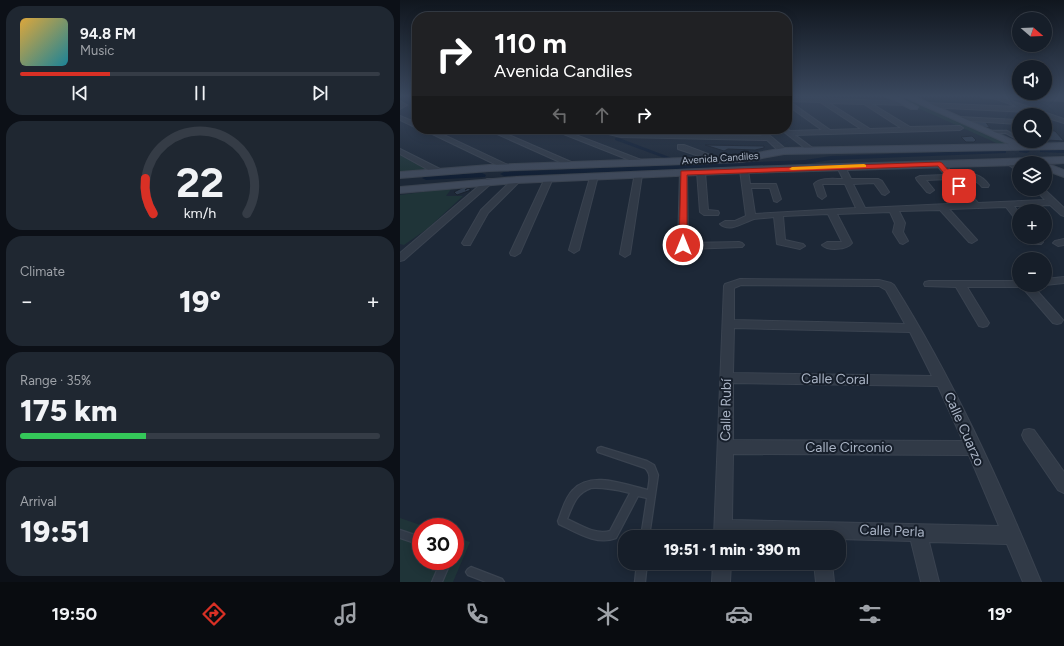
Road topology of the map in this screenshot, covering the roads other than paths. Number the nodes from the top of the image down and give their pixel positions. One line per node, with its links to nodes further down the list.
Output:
1 (816, 123): 11 (street)
2 (857, 123): 10 (street)
3 (899, 123): 8 (street)
4 (984, 123): 5 (street)
5 (959, 124): 8 (street); 19 (main road); 24 (main road)
6 (1052, 124): 7 (street)
7 (1064, 124)
8 (910, 130): 10 (street)
9 (792, 131): 11 (street)
10 (869, 131): 11 (street)
11 (828, 132)
12 (435, 134): 41 (street)
13 (501, 134): 38 (street)
14 (568, 134): 34 (street)
15 (616, 134): 18 (street)
16 (764, 134): 18 (street)
17 (790, 134): 29 (street)
18 (768, 138): 28 (street)
19 (1012, 140)
20 (1012, 145): 24 (main road, Avenida Candiles)
21 (1052, 146): 22 (main road, Avenida Candiles)
22 (1064, 146)
23 (681, 147): 31 (street)
24 (1002, 147): 26 (main road, Avenida Candiles); 30 (main road)
25 (1029, 148): 35 (main road)
26 (877, 149): 29 (main road, Avenida Candiles); 39 (main road)
27 (400, 151): 46 (street)
28 (784, 151): 29 (main road, Avenida Candiles); 31 (main road, Avenida Candiles)
29 (811, 151)
30 (1022, 156)
31 (717, 159): 34 (main road, Avenida Candiles)
32 (1009, 161): 33 (main road, Avenida Candiles); 36 (main road, Avenida Candiles); 37 (street)
33 (1012, 161)
34 (645, 162): 38 (main road, Avenida Candiles)
35 (1054, 162): 40 (main road); 49 (main road)
36 (940, 164): 39 (main road, Avenida Candiles); 53 (street)
37 (1012, 164)
38 (574, 165): 42 (main road, Avenida Candiles)
39 (888, 165): 43 (main road, Avenida Candiles)
40 (1064, 165)
41 (508, 167): 42 (main road, Avenida Candiles); 44 (main road, Avenida Candiles)
42 (536, 167): 56 (main road)
43 (841, 167): 45 (main road, Avenida Candiles); 57 (street)
44 (458, 170): 46 (main road, Avenida Candiles); 56 (main road)
45 (744, 170): 47 (main road, Avenida Candiles); 59 (street)
46 (437, 171): 50 (main road, Avenida Candiles)
47 (701, 172): 48 (main road, Avenida Candiles); 74 (street)
48 (684, 173): 51 (main road, Avenida Candiles); 82 (street)
49 (1064, 174)
50 (400, 175)
51 (638, 175): 52 (main road, Avenida Candiles); 87 (street)
52 (594, 176): 54 (main road, Avenida Candiles); 85 (street)
53 (951, 177): 58 (street); 61 (street); 68 (street)
54 (549, 178): 55 (main road, Avenida Candiles); 86 (street)
55 (517, 180): 56 (main road, Avenida Candiles); 81 (street)
56 (490, 181): 60 (main road, Avenida Candiles); 88 (street)
57 (848, 181): 62 (street); 63 (street); 70 (street)
58 (985, 185)
59 (746, 186): 65 (street); 77 (street)
60 (400, 190)
61 (930, 190)
62 (885, 192)
63 (822, 196)
64 (1047, 196): 66 (street)
65 (777, 199)
66 (1053, 202): 67 (street); 75 (street)
67 (1008, 204): 68 (street); 72 (street)
68 (975, 205): 69 (street)
69 (942, 207): 71 (street); 79 (street)
70 (861, 209): 71 (street); 73 (street)
71 (893, 209): 80 (street)
72 (1012, 209)
73 (831, 211): 76 (street); 83 (street)
74 (715, 213)
75 (1064, 213)
76 (778, 214): 77 (street); 84 (street)
77 (751, 217): 78 (street)
78 (725, 224)
79 (972, 240)
80 (903, 241)
81 (467, 243)
82 (739, 245)
83 (827, 245)
84 (800, 246)
85 (574, 250)
86 (515, 253)
87 (625, 254)
88 (400, 258)
89 (1064, 280): 90 (street)
90 (1052, 281)
91 (883, 283): 98 (street, Calle Rubí); 99 (street, Calle Cuarzo)
92 (929, 284): 94 (street)
93 (1012, 284): 94 (street)
94 (960, 285): 97 (street)
95 (1032, 292): 96 (street)
96 (1057, 320)
97 (984, 323)
98 (727, 324): 99 (street); 100 (street, Calle Rubí)
99 (915, 328): 101 (street, Calle Cuarzo)
100 (727, 378): 101 (street, Calle Coral); 103 (street, Calle Rubí)
101 (943, 381): 104 (street, Calle Cuarzo)
102 (1029, 434): 106 (street)
103 (725, 447): 104 (street, Calle Circonio); 110 (street, Calle Rubí)
104 (974, 448): 114 (street, Calle Cuarzo)
105 (601, 450): 108 (lane)
106 (1064, 486)
107 (636, 491): 107 (lane); 108 (lane)
108 (650, 495): 109 (lane)
109 (646, 530)
110 (724, 530)
111 (918, 532): 112 (street, Calle Perla); 114 (street, Calle Perla); 126 (street)
112 (846, 533)
113 (400, 534): 115 (lane)
114 (1012, 535): 127 (street, Calle Cuarzo)
115 (412, 538)
116 (442, 570): 121 (lane)
117 (641, 570): 123 (lane)
118 (722, 570): 124 (street)
119 (824, 570): 125 (street)
120 (471, 572): 122 (lane)
121 (437, 582)
122 (499, 582)
123 (640, 582)
124 (721, 582)
125 (825, 582)
126 (930, 582)
127 (1032, 582)

